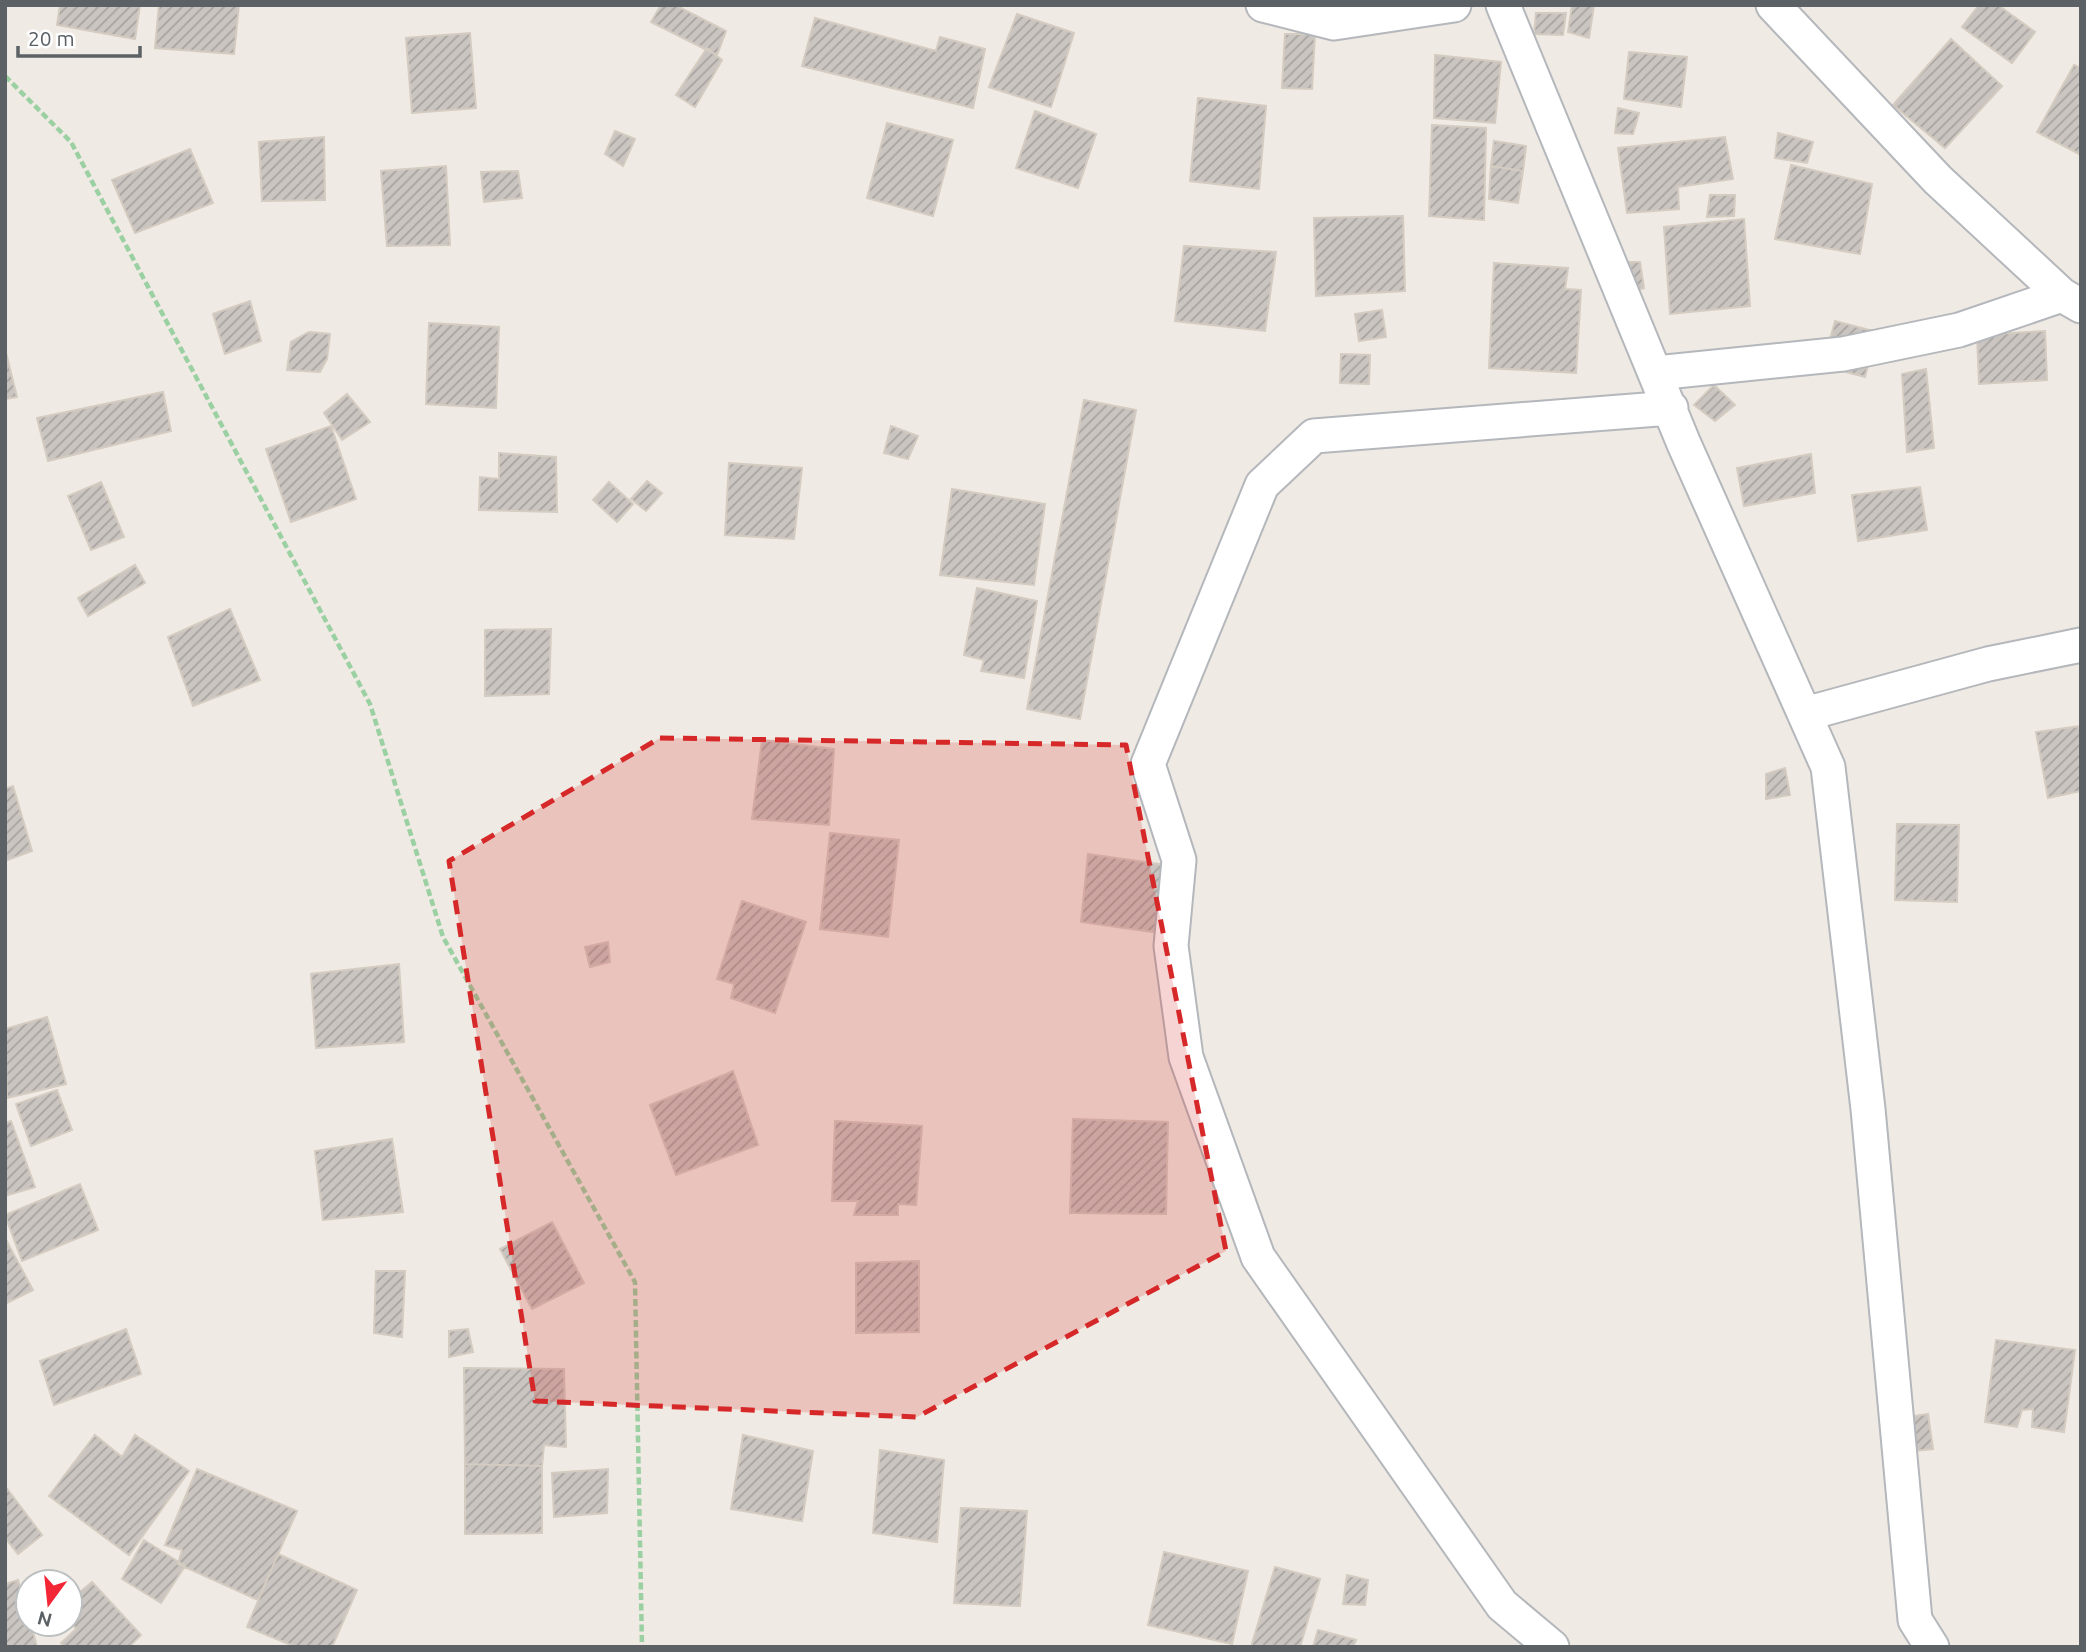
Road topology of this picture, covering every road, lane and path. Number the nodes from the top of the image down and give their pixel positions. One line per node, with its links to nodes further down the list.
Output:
1 (1263, 5): 2 (street)
2 (1454, 5)
3 (1503, 5): 7 (street)
4 (1773, 5): 6 (street)
5 (5, 76): 11 (path)
6 (2071, 301): 7 (street)
7 (1656, 373): 8 (street)
8 (1671, 408): 10 (street); 12 (street)
9 (2081, 645): 10 (street)
10 (1805, 714): 13 (street)
11 (642, 1647)
12 (1552, 1647)
13 (1932, 1647)

